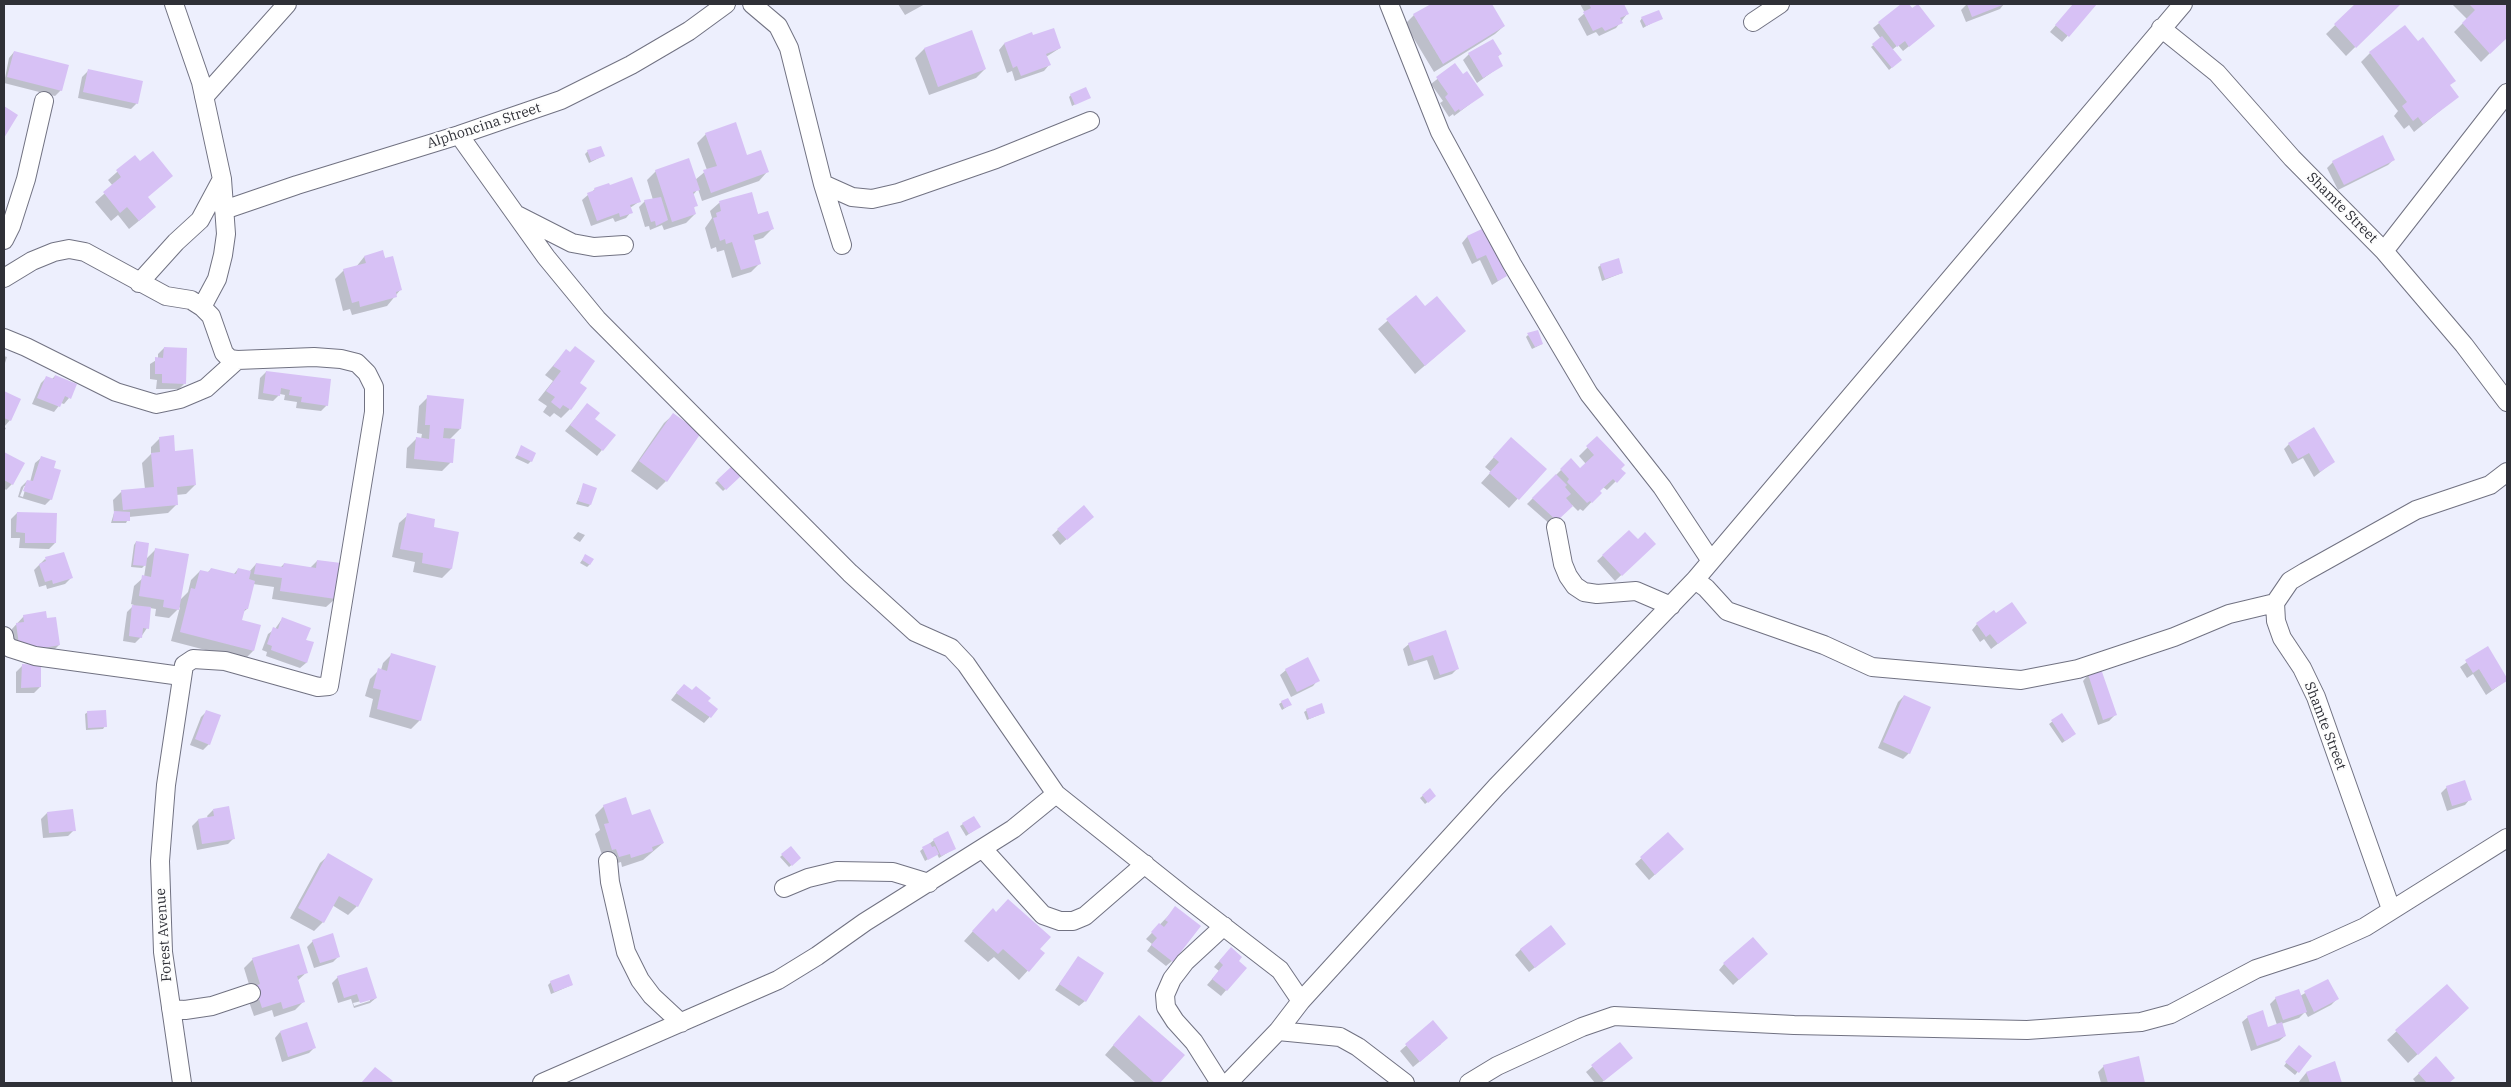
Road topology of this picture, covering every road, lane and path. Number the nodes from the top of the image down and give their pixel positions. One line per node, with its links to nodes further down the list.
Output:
1 (174, 4): 11 (street)
2 (287, 4): 11 (street)
3 (726, 4): 14 (street, Alphoncina Street)
4 (752, 4): 16 (street)
5 (1389, 4): 31 (street)
6 (1780, 4): 8 (street)
7 (2183, 4): 9 (street)
8 (1753, 22)
9 (2162, 28): 22 (street, Shamte Street); 31 (street)
10 (2507, 93): 22 (street)
11 (204, 97): 15 (street)
12 (44, 102): 19 (street)
13 (1090, 121): 16 (street)
14 (459, 135): 17 (street, Alphoncina Street); 18 (street)
15 (222, 179): 17 (street); 24 (street)
16 (823, 184): 21 (street)
17 (224, 210): 25 (street)
18 (516, 215): 20 (street); 38 (street)
19 (4, 240)
20 (624, 245)
21 (842, 245)
22 (2384, 251): 28 (street, Shamte Street)
23 (4, 278): 24 (street)
24 (139, 283): 25 (street)
25 (202, 307): 27 (street)
26 (4, 338): 27 (street)
27 (238, 360): 37 (street)
28 (2507, 402)
29 (2507, 472): 33 (street)
30 (1556, 527): 34 (street)
31 (1711, 561): 32 (street)
32 (1695, 580): 33 (street); 34 (street)
33 (2275, 603): 45 (street, Shamte Street)
34 (1671, 606): 48 (street)
35 (4, 636): 36 (street)
36 (11, 653): 37 (street)
37 (181, 676): 49 (street, Forest Avenue)
38 (1056, 794): 40 (street); 42 (street)
39 (2507, 838): 45 (street)
40 (983, 849): 42 (street); 43 (street)
41 (608, 861): 50 (street)
42 (1145, 864): 46 (street)
43 (929, 883): 44 (street); 50 (street)
44 (784, 888)
45 (2391, 910): 57 (street)
46 (1224, 926): 48 (street); 55 (street)
47 (251, 993): 49 (street)
48 (1301, 1001): 51 (street)
49 (171, 1009): 54 (street, Forest Avenue)
50 (681, 1022): 52 (street)
51 (1278, 1031): 53 (street); 56 (street)
52 (551, 1081)
53 (1400, 1081)
54 (182, 1083)
55 (1220, 1083)
56 (1228, 1083)
57 (1469, 1083)

